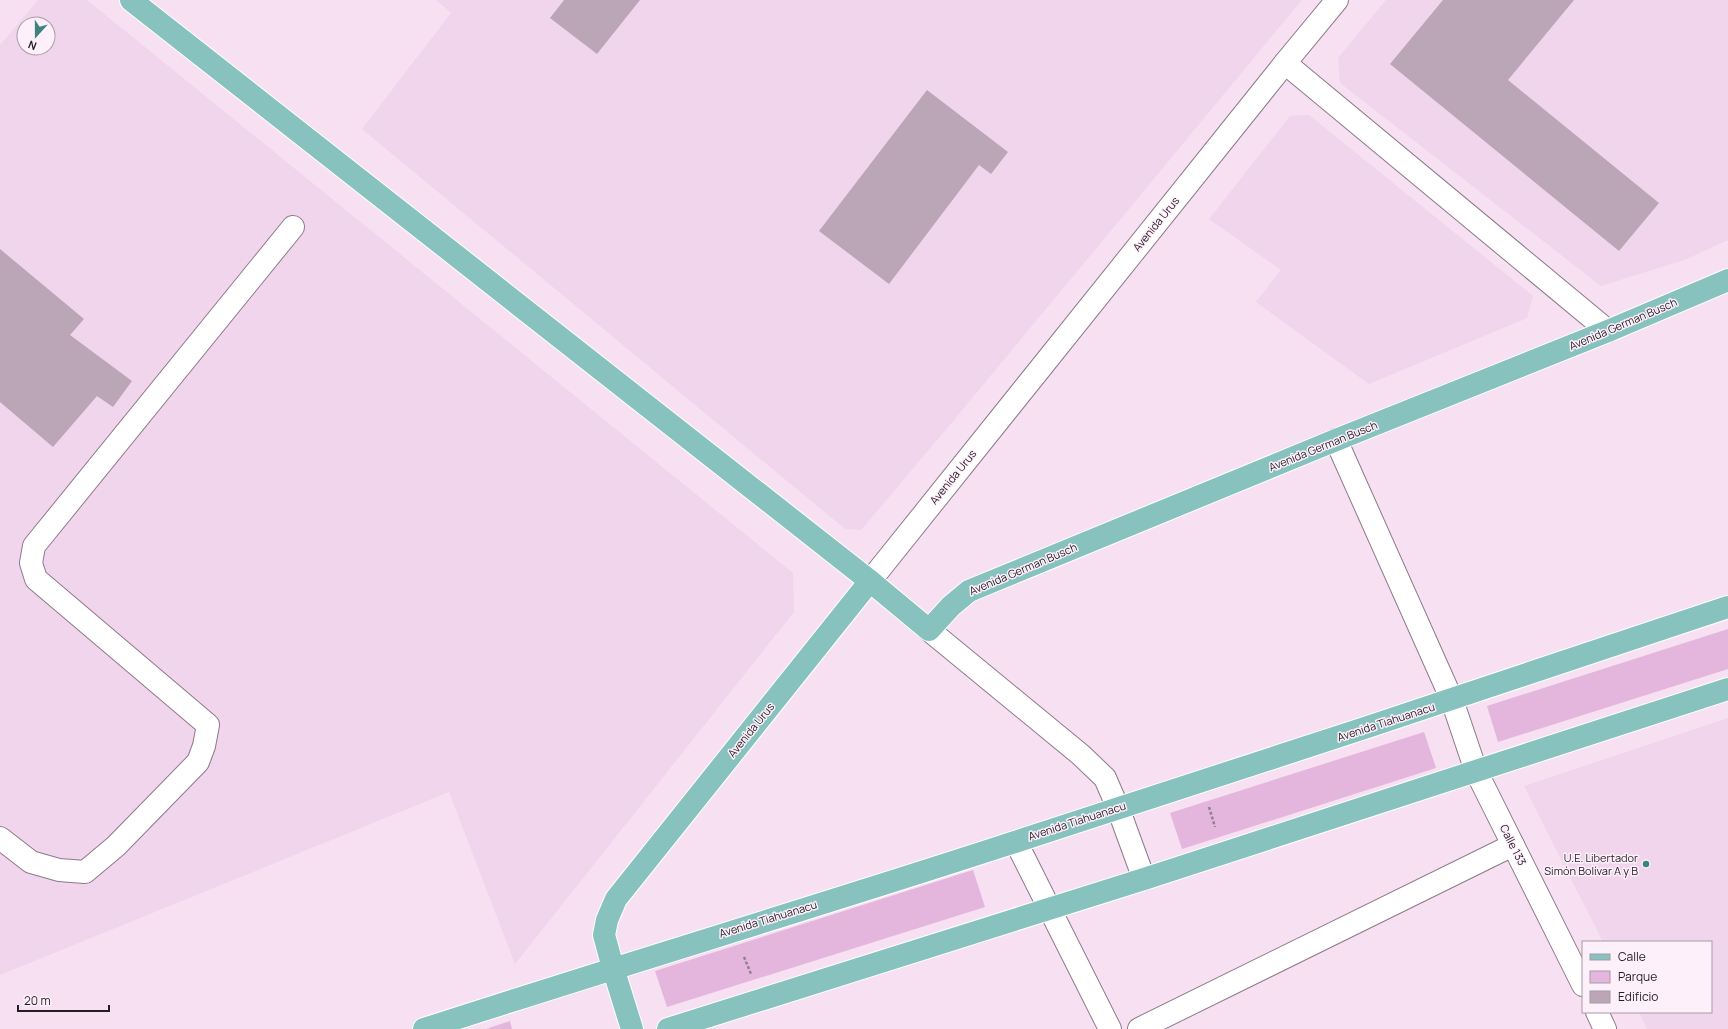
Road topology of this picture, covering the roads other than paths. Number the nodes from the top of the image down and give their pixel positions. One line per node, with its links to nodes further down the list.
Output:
1 (131, 0): 8 (main road)
2 (1338, 0): 3 (street, Avenida Urus)
3 (1285, 63): 6 (street); 8 (street, Avenida Urus)
4 (293, 227): 15 (street)
5 (1728, 280): 6 (main road, Avenida German Busch)
6 (1608, 331): 7 (main road, Avenida German Busch)
7 (1336, 440): 10 (main road, Avenida German Busch); 12 (street, Calle 133)
8 (870, 581): 10 (main road); 20 (main road, Avenida Urus)
9 (1728, 607): 12 (main road, Avenida Tiahuanacu)
10 (929, 630): 14 (street)
11 (1728, 689): 13 (main road)
12 (1452, 700): 13 (street, Calle 133); 14 (main road, Avenida Tiahuanacu)
13 (1476, 771): 17 (street, Calle 133); 18 (main road)
14 (1118, 808): 16 (main road, Avenida Tiahuanacu); 18 (street)
15 (0, 838)
16 (1016, 842): 19 (street); 20 (main road, Avenida Tiahuanacu)
17 (1513, 845): 21 (street, Calle 133); 27 (street)
18 (1144, 879): 19 (main road)
19 (1049, 909): 25 (main road); 26 (street)
20 (613, 968): 23 (main road, Avenida Tiahuanacu); 24 (main road, Avenida Urus)
21 (1582, 983)
22 (1597, 1013): 28 (street)
23 (424, 1029)
24 (632, 1029)
25 (668, 1029)
26 (1110, 1029)
27 (1139, 1029)
28 (1605, 1029)

